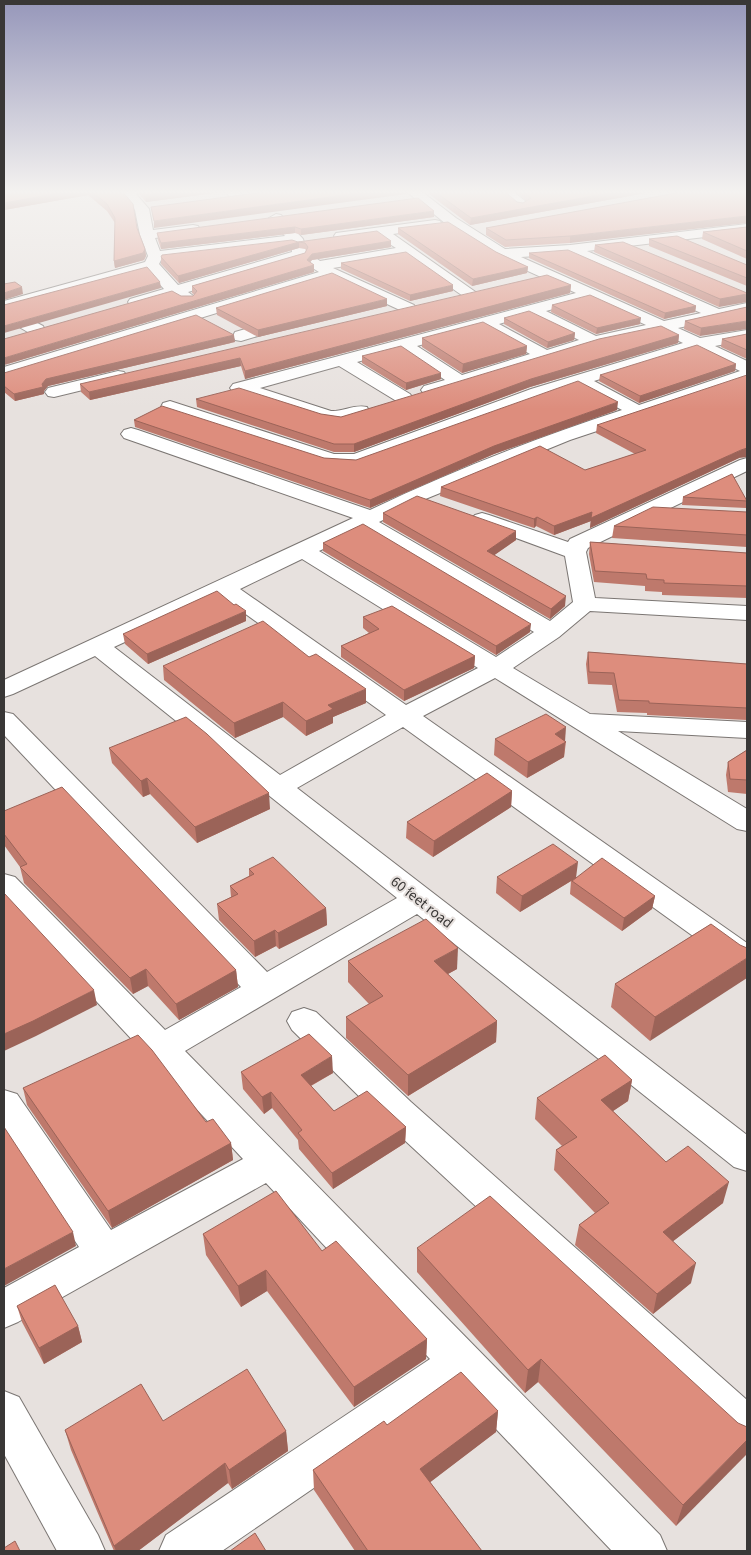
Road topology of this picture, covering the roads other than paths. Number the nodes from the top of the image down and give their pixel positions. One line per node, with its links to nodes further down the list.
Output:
1 (145, 264): 21 (street)
2 (155, 264): 14 (street)
3 (248, 264): 14 (street)
4 (315, 264): 9 (street)
5 (332, 264): 9 (street)
6 (425, 264): 16 (street)
7 (522, 264): 11 (street)
8 (603, 264): 28 (street)
9 (317, 266): 10 (street)
10 (333, 273): 15 (street); 29 (street)
11 (547, 275): 12 (street); 17 (street)
12 (523, 281)
13 (488, 289): 16 (street)
14 (175, 291): 22 (street); 29 (street)
15 (378, 294): 19 (street); 23 (street)
16 (469, 294): 18 (street)
17 (591, 294): 25 (street); 32 (street)
18 (452, 298)
19 (351, 302)
20 (426, 304): 23 (street)
21 (4, 306)
22 (120, 307)
23 (408, 308): 27 (street)
24 (747, 308): 28 (street)
25 (531, 310): 30 (street); 38 (street)
26 (4, 312): 34 (street)
27 (380, 314)
28 (716, 314): 32 (street)
29 (212, 318): 37 (street); 41 (street)
30 (484, 322): 39 (street); 43 (street)
31 (55, 325): 34 (street)
32 (660, 325): 38 (street); 40 (street)
33 (295, 327): 37 (street)
34 (37, 330): 35 (street)
35 (20, 335)
36 (747, 335): 40 (street)
37 (248, 340): 42 (street)
38 (594, 341): 43 (street)
39 (403, 344): 44 (street); 48 (street)
40 (696, 344): 45 (street); 49 (street)
41 (89, 347): 46 (street); 51 (street)
42 (228, 350)
43 (536, 358): 48 (street); 49 (street)
44 (341, 360): 50 (street); 53 (street)
45 (747, 368)
46 (4, 372)
47 (747, 375): 55 (street)
48 (459, 381): 53 (street)
49 (574, 381): 54 (street); 55 (street)
50 (241, 388): 52 (street); 53 (street)
51 (54, 392)
52 (223, 393)
53 (404, 398)
54 (197, 400)
55 (637, 411): 58 (street)
56 (131, 434): 61 (street)
57 (747, 464): 59 (street)
58 (416, 496): 61 (street); 63 (street)
59 (646, 510): 60 (street); 63 (street)
60 (692, 513)
61 (366, 519): 64 (street); 69 (street)
62 (618, 547): 63 (street)
63 (577, 548): 66 (street)
64 (303, 550): 65 (street); 72 (street)
65 (224, 588): 68 (street); 71 (street)
66 (585, 604): 67 (street); 69 (street)
67 (747, 613)
68 (270, 621): 70 (street); 74 (street)
69 (551, 632): 72 (street)
70 (244, 633)
71 (97, 646): 73 (street); 78 (street, 60 feet road)
72 (496, 668): 74 (street); 76 (street)
73 (4, 689)
74 (404, 716): 78 (street); 82 (street)
75 (4, 720): 83 (street)
76 (584, 721): 77 (street); 79 (street)
77 (747, 730)
78 (277, 788): 81 (street, 60 feet road)
79 (740, 813)
80 (4, 884): 85 (street)
81 (419, 899): 83 (street); 87 (street, 60 feet road)
82 (747, 959)
83 (263, 989): 85 (street)
84 (304, 1021): 93 (street)
85 (162, 1048): 88 (street)
86 (4, 1104): 89 (street)
87 (747, 1156)
88 (271, 1162): 89 (street); 91 (street)
89 (106, 1253): 90 (street)
90 (4, 1309)
91 (460, 1363): 95 (street); 96 (street)
92 (4, 1412): 94 (street)
93 (747, 1429)
94 (82, 1551)
95 (182, 1551)
96 (644, 1551)

